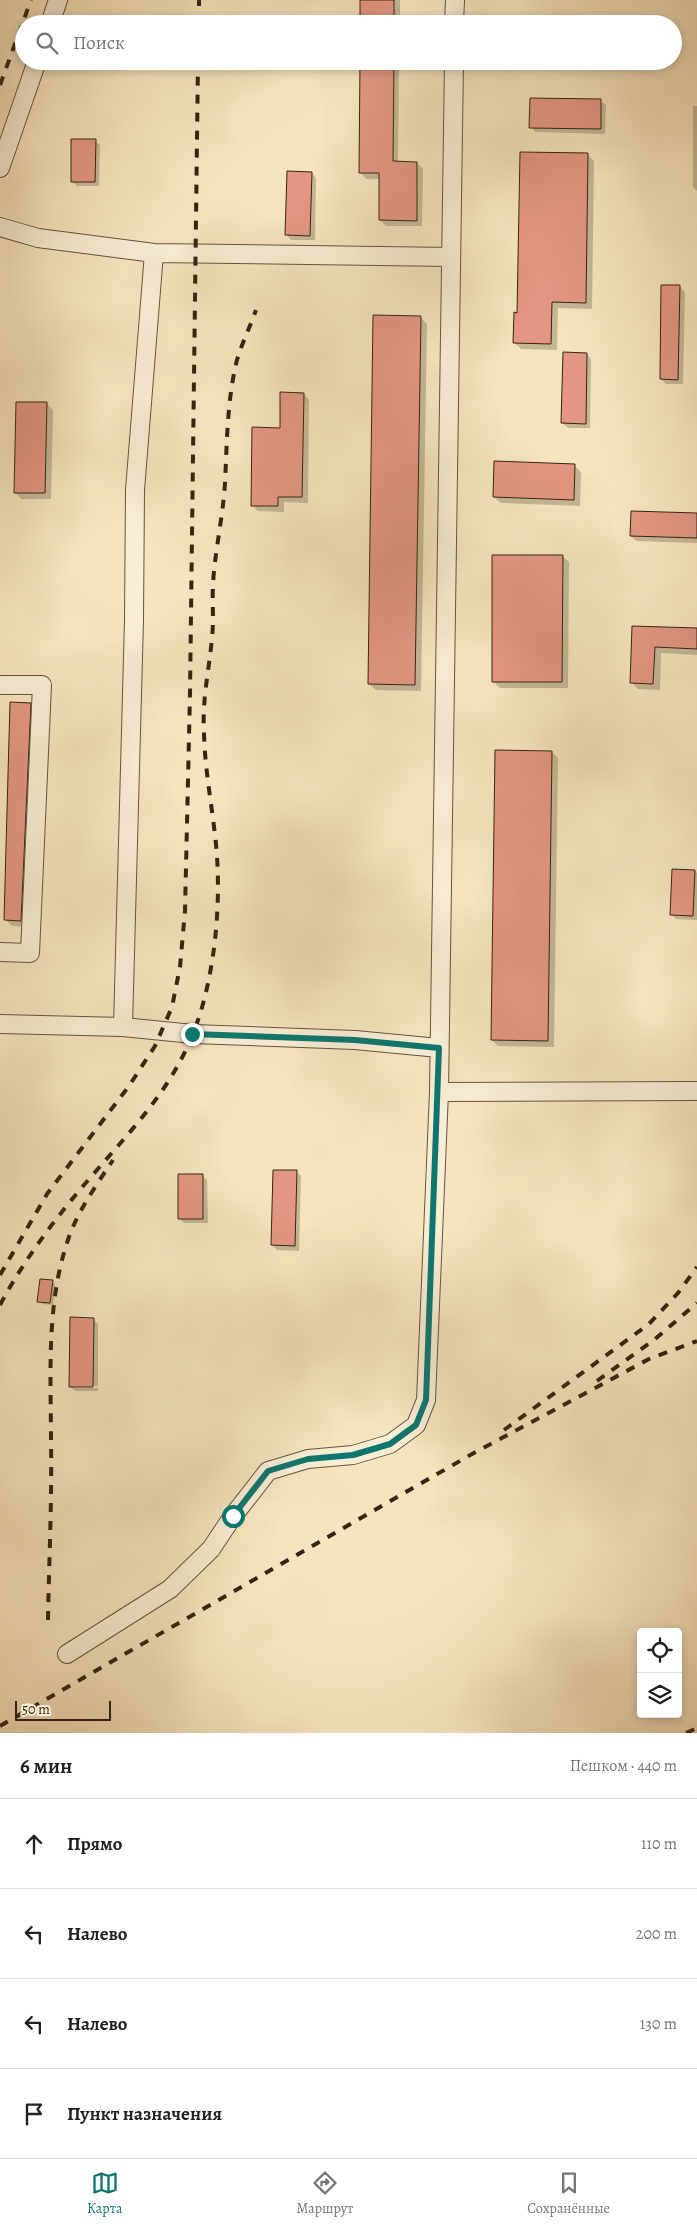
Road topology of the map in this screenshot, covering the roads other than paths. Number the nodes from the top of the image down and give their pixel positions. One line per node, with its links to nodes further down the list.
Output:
1 (58, 0): 3 (street)
2 (455, 0): 4 (street)
3 (53, 15)
4 (454, 15)
5 (34, 70): 7 (street)
6 (454, 70): 10 (street)
7 (0, 168)
8 (0, 227): 9 (street)
9 (154, 253): 10 (street); 14 (street)
10 (451, 257): 15 (street)
11 (0, 685): 12 (street)
12 (0, 952)
13 (0, 1024): 14 (street)
14 (123, 1027): 15 (street)
15 (439, 1048): 17 (street)
16 (697, 1091): 17 (street)
17 (438, 1092): 18 (street)
18 (67, 1654)

